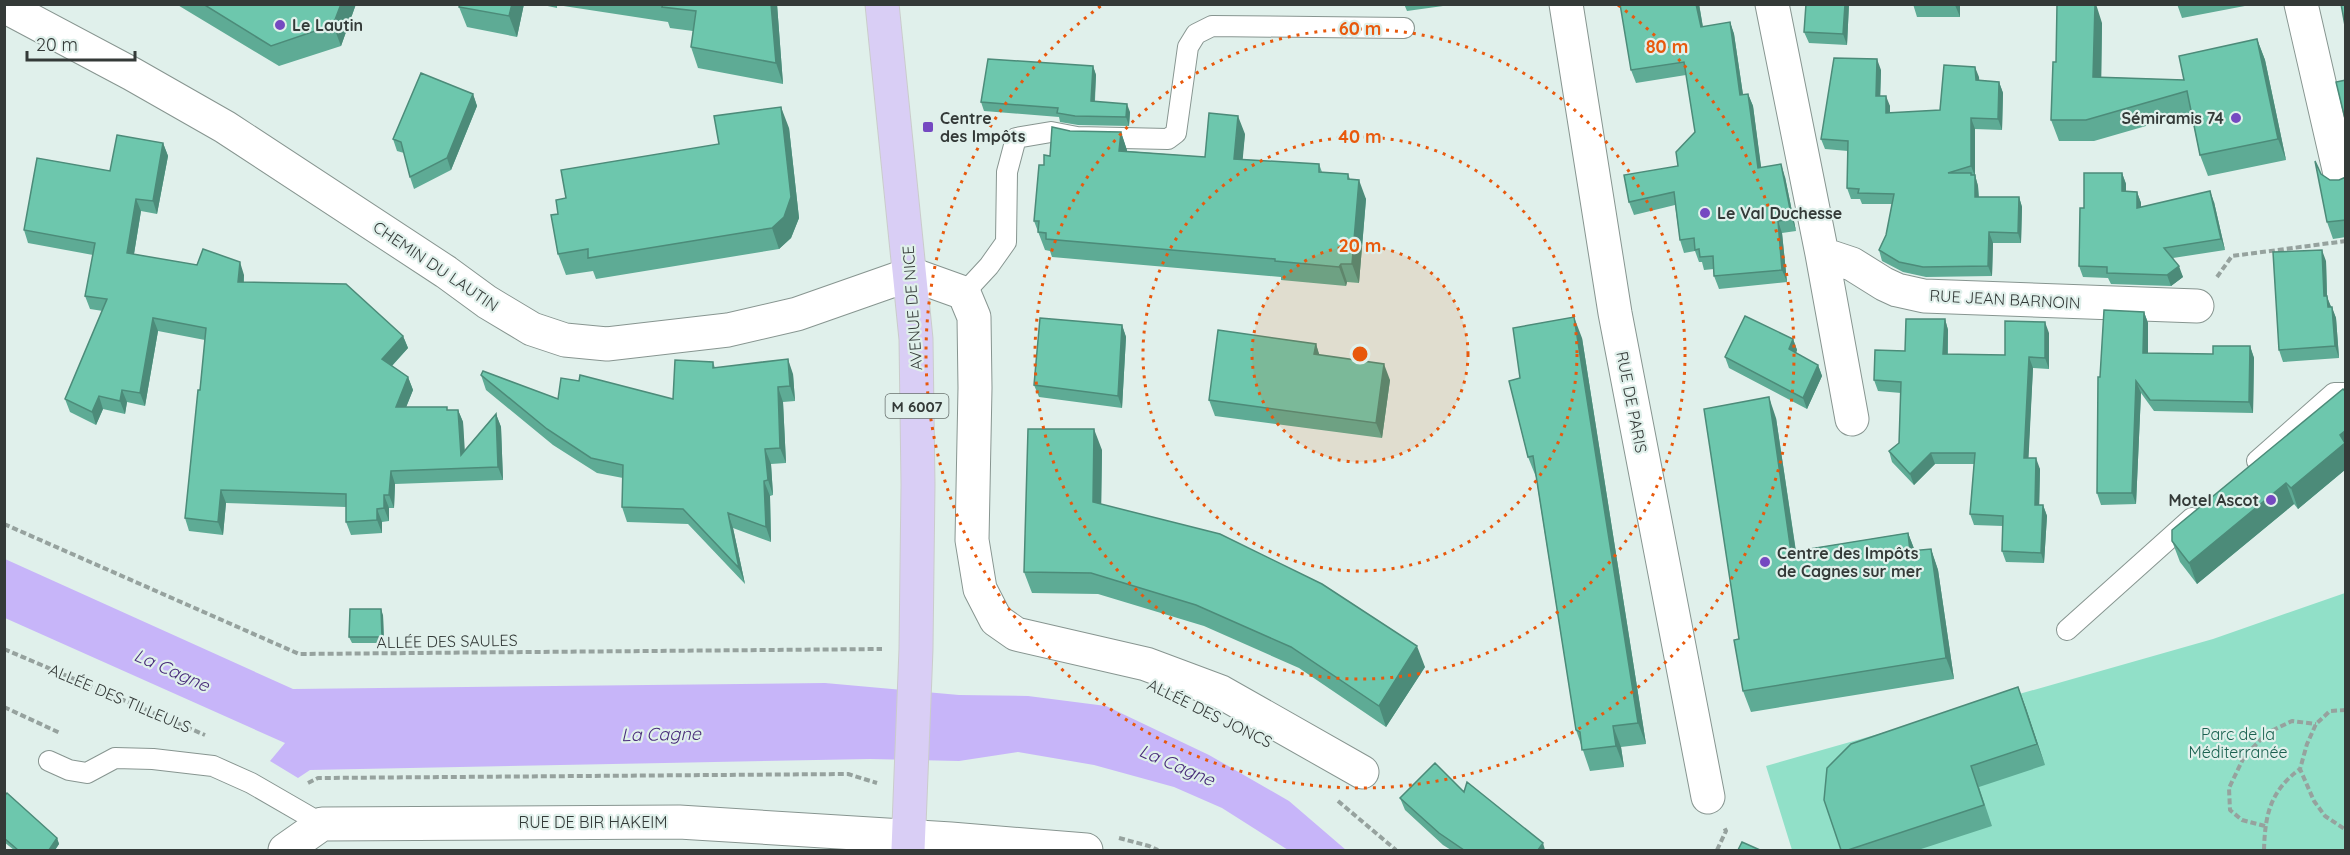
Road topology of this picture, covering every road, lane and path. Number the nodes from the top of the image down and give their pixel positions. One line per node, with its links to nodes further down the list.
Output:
1 (882, 4): 10 (main road, AVENUE DE NICE / M 6007)
2 (1566, 4): 30 (street, RUE DE PARIS)
3 (1772, 4): 9 (street)
4 (2301, 4): 7 (street)
5 (4, 6): 10 (street, CHEMIN DU LAUTIN)
6 (1404, 28): 11 (lane)
7 (2342, 178)
8 (2346, 241): 12 (path)
9 (1822, 254): 12 (street, RUE JEAN BARNOIN); 14 (street)
10 (911, 274): 11 (street); 19 (main road, AVENUE DE NICE / M 6007)
11 (964, 293): 26 (street)
12 (2197, 306)
13 (2346, 393): 15 (lane)
14 (1852, 419)
15 (2245, 472)
16 (2209, 503): 18 (lane)
17 (4, 524): 19 (path, ALLÉE DES SAULES)
18 (2067, 630)
19 (916, 649): 28 (main road, M 6007)
20 (4, 650): 23 (path, ALLÉE DES TILLEULS)
21 (2346, 710): 22 (path)
22 (2316, 724): 25 (path); 32 (path)
23 (214, 738)
24 (49, 761): 31 (lane)
25 (2300, 769): 32 (path); 33 (path)
26 (1362, 772)
27 (301, 785): 28 (path)
28 (911, 791): 34 (main road, M 6007)
29 (1329, 794): 37 (path)
30 (1708, 797)
31 (322, 824): 34 (street, RUE DE BIR HAKEIM); 35 (street)
32 (2265, 826): 38 (path)
33 (2346, 830)
34 (908, 844): 36 (street, RUE DE BIR HAKEIM)
35 (285, 850)
36 (1086, 850)
37 (1396, 850)
38 (2264, 850)

